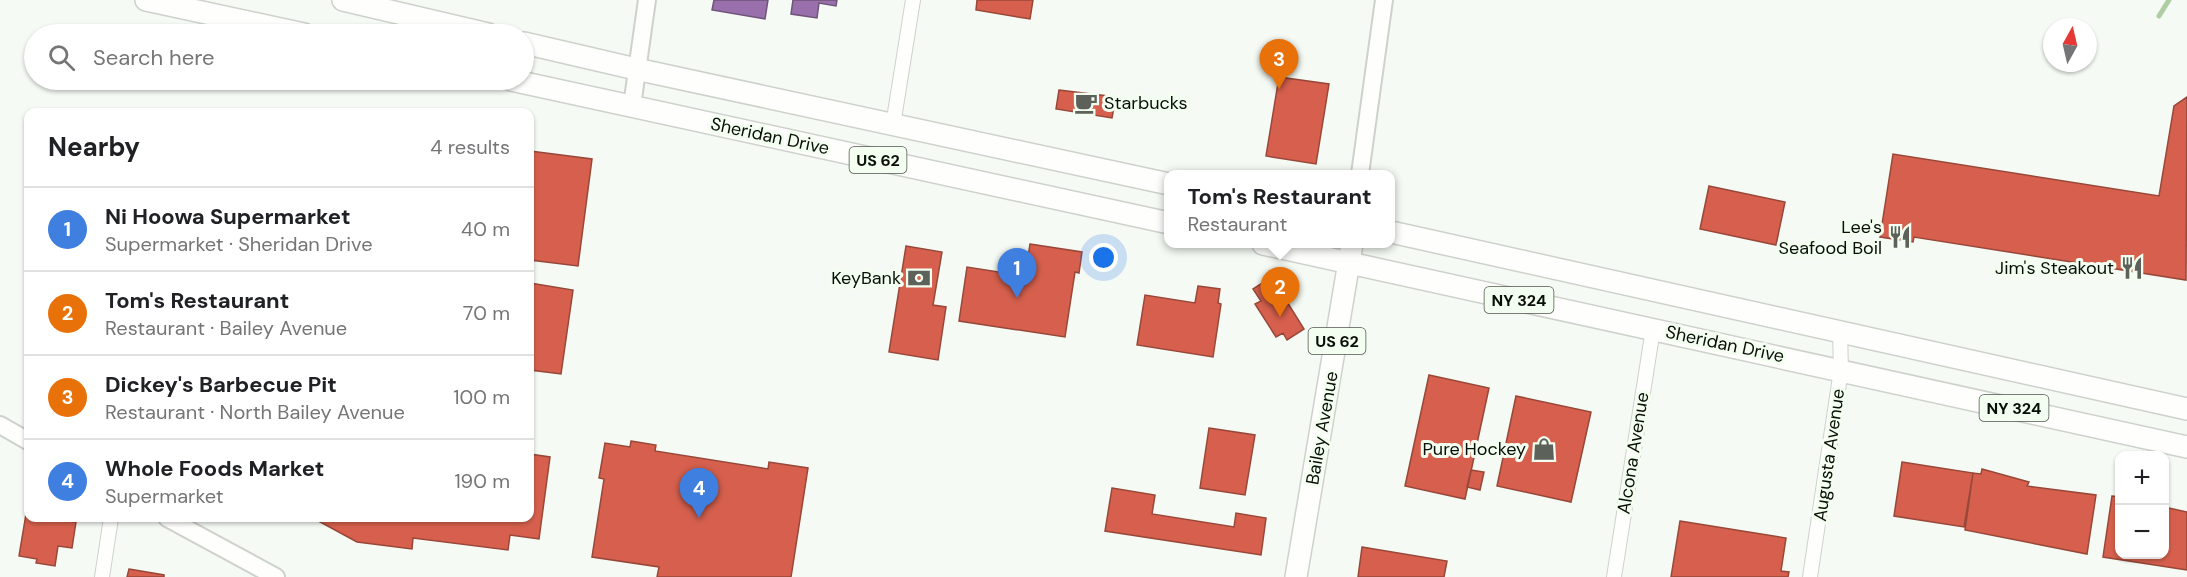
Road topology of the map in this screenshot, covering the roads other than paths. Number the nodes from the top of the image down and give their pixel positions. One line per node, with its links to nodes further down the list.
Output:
1 (146, 0): 7 (main road)
2 (343, 0): 6 (main road)
3 (647, 0): 10 (street)
4 (913, 0): 13 (street)
5 (1384, 0): 14 (street)
6 (392, 6): 8 (main road)
7 (258, 24)
8 (454, 24)
9 (534, 45): 10 (main road, Sheridan Drive / US 62)
10 (636, 69): 12 (street); 13 (main road, Sheridan Drive / US 62)
11 (534, 85): 12 (main road, Sheridan Drive / US 62)
12 (632, 106): 16 (main road, Sheridan Drive / US 62)
13 (893, 125): 15 (main road, Sheridan Drive / US 62)
14 (1361, 170)
15 (1164, 183)
16 (1164, 222)
17 (1395, 233): 21 (main road, Sheridan Drive / NY 324)
18 (1306, 248): 19 (main road, Sheridan Drive)
19 (1350, 253): 20 (main road, Sheridan Drive / NY 324); 31 (main road, Bailey Avenue / US 62)
20 (1653, 328): 22 (main road, Sheridan Drive / NY 324); 32 (street, Alcona Avenue)
21 (1840, 332): 22 (street, Augusta Avenue); 23 (main road, Sheridan Drive / NY 324)
22 (1841, 370): 26 (main road, Sheridan Drive / NY 324); 33 (street, Augusta Avenue)
23 (2187, 410)
24 (0, 425): 25 (street)
25 (24, 439)
26 (2187, 447)
27 (110, 522): 29 (street)
28 (174, 522): 30 (street)
29 (102, 577)
30 (276, 577)
31 (1296, 577)
32 (1614, 577)
33 (1810, 577)

